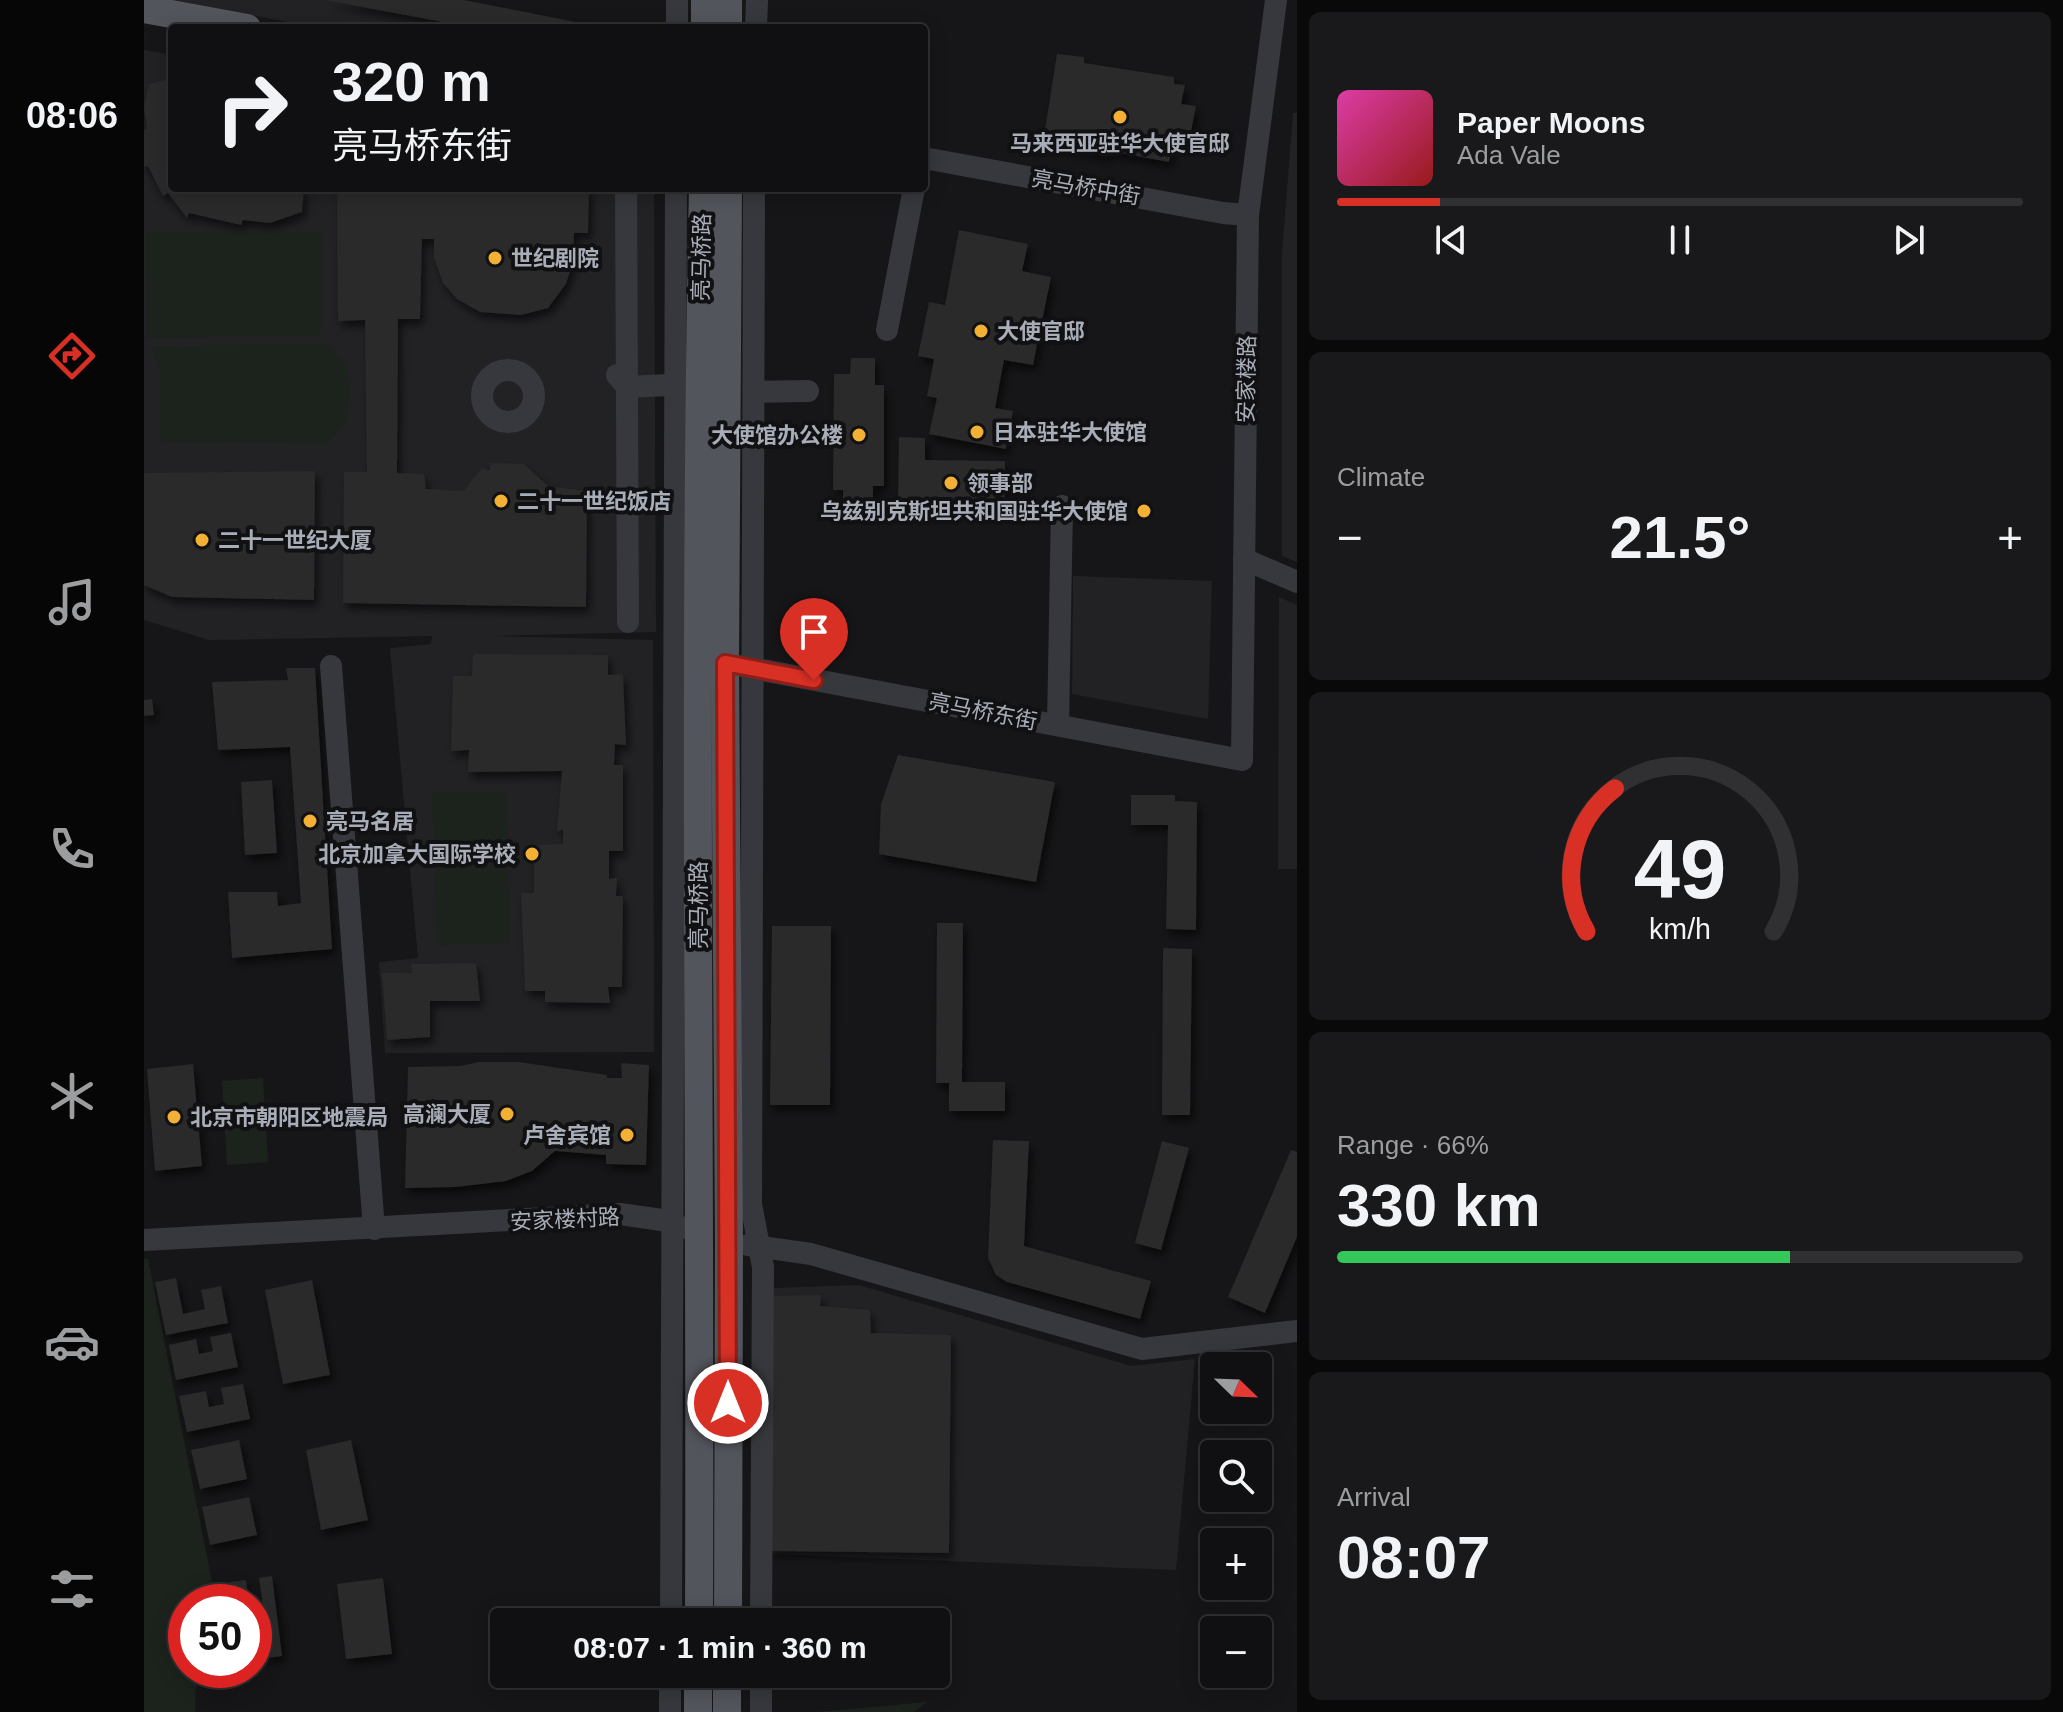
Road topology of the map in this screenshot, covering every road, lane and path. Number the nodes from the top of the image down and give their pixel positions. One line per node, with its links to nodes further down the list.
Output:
1 (677, 0): 8 (street)
2 (705, 0): 9 (main road)
3 (728, 0): 10 (main road)
4 (757, 0): 11 (street)
5 (1276, 0): 21 (street, 安家楼路)
6 (144, 9): 7 (main road)
7 (225, 24)
8 (677, 24)
9 (705, 24)
10 (728, 24)
11 (756, 24)
12 (144, 26): 13 (main road)
13 (168, 30)
14 (928, 159): 21 (street, 亮马桥中街)
15 (626, 192): 23 (street)
16 (676, 192): 24 (street)
17 (703, 192): 24 (main road, 亮马桥路)
18 (728, 192): 31 (main road, 亮马桥路)
19 (754, 192): 26 (street)
20 (913, 192): 22 (street)
21 (1248, 215): 28 (street, 安家楼路)
22 (887, 330)
23 (621, 379): 24 (street); 30 (street)
24 (687, 384): 36 (street); 38 (main road, 亮马桥路)
25 (808, 391): 26 (street)
26 (754, 392): 33 (street)
27 (1062, 506): 34 (street)
28 (1244, 559): 29 (street); 35 (street, 安家楼路)
29 (1297, 582)
30 (628, 622)
31 (725, 663): 33 (street, 亮马桥东街); 40 (main road, 亮马桥路)
32 (331, 666): 37 (street)
33 (753, 668): 34 (street, 亮马桥东街); 41 (street)
34 (1058, 725): 35 (street, 亮马桥东街)
35 (1242, 760)
36 (672, 1223): 37 (street, 安家楼村路); 38 (street, 安家楼村路); 44 (street)
37 (374, 1229): 39 (street, 安家楼村路)
38 (700, 1234): 40 (street, 安家楼村路); 43 (main road, 亮马桥路)
39 (144, 1240)
40 (729, 1242): 41 (street, 安家楼村路); 47 (main road, 亮马桥路)
41 (761, 1248): 42 (street, 安家楼村路); 48 (street)
42 (1297, 1331)
43 (699, 1563): 45 (street); 46 (main road, 亮马桥路)
44 (671, 1608)
45 (684, 1608)
46 (699, 1608)
47 (728, 1608)
48 (761, 1608)
49 (670, 1688): 53 (street)
50 (698, 1688): 54 (main road)
51 (727, 1688): 55 (main road)
52 (761, 1688): 56 (street)
53 (670, 1712)
54 (698, 1712)
55 (727, 1712)
56 (761, 1712)

